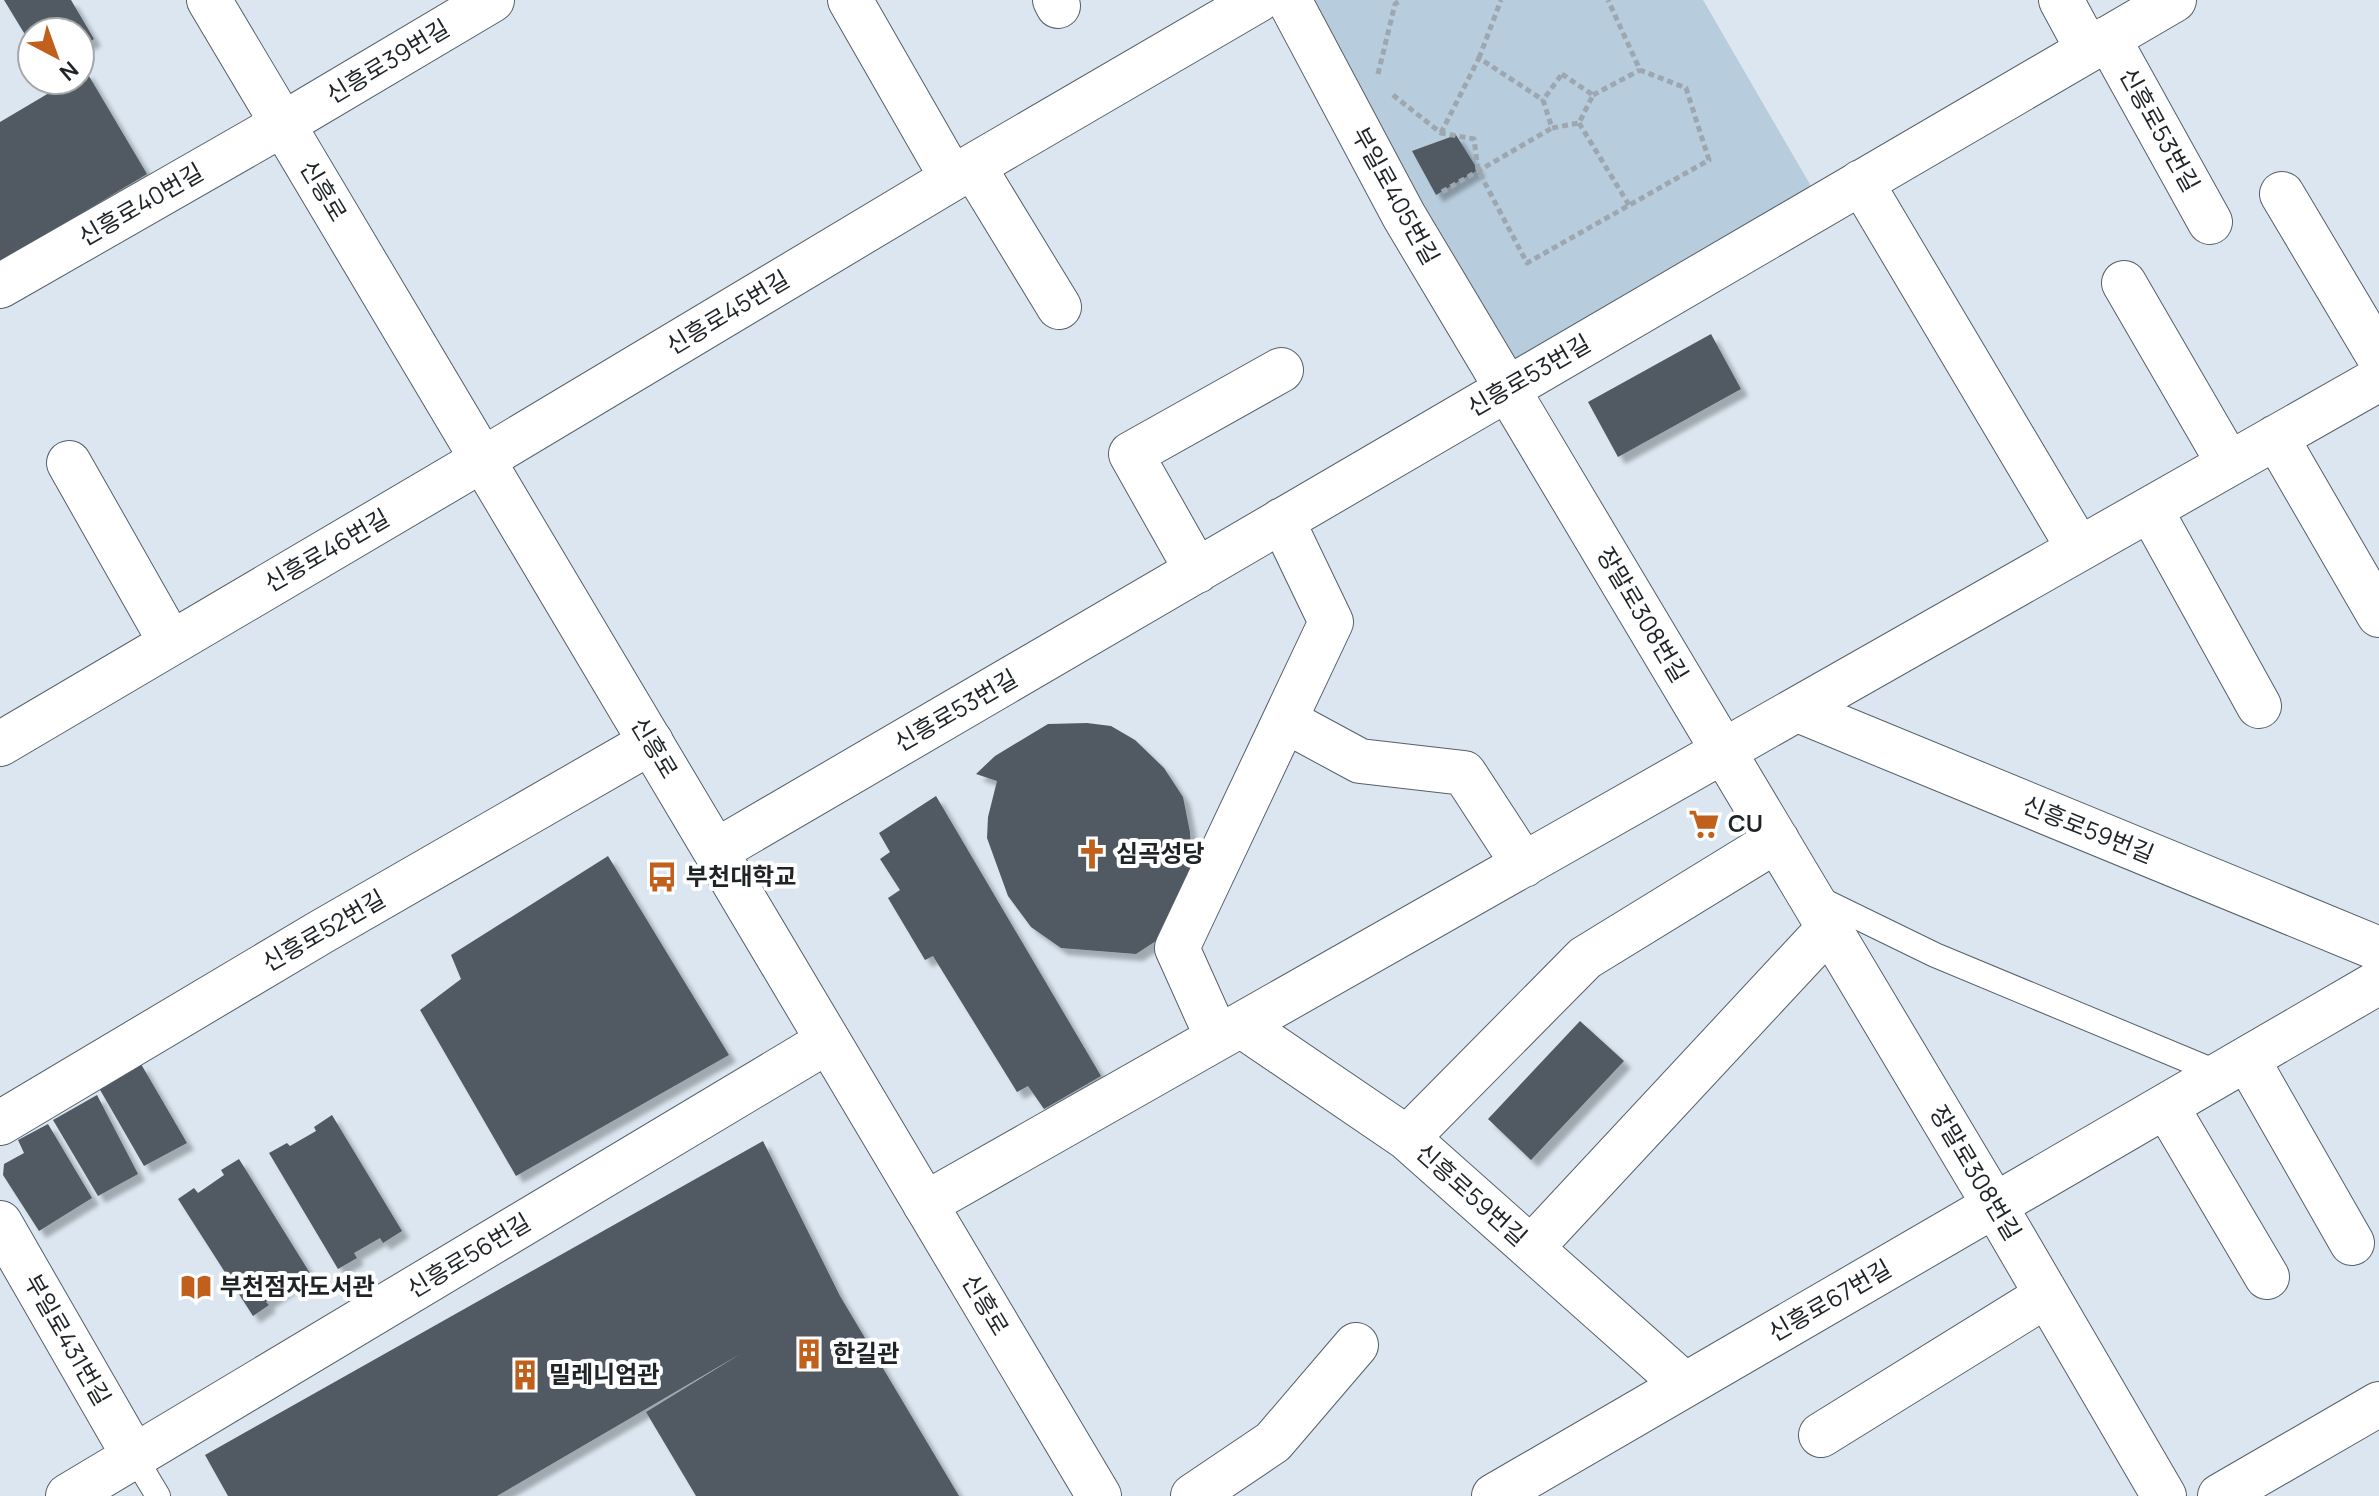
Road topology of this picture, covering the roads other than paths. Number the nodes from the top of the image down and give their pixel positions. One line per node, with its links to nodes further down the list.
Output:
1 (209, 0): 9 (street, 신흥로)
2 (492, 0): 9 (street, 신흥로39번길)
3 (850, 0): 10 (street)
4 (1258, 0): 10 (street, 신흥로45번길)
5 (1289, 0): 20 (street, 부일로405번길)
6 (2061, 0): 8 (street, 신흥로53번길)
7 (2174, 0): 8 (street, 신흥로53번길)
8 (2098, 44): 11 (street, 신흥로53번길); 13 (street, 신흥로53번길)
9 (283, 124): 15 (street, 신흥로40번길); 22 (street, 신흥로)
10 (962, 172): 16 (street); 22 (street, 신흥로45번길)
11 (1861, 182): 20 (street, 신흥로53번길); 27 (street)
12 (2282, 194): 17 (street)
13 (2210, 222)
14 (2124, 283): 24 (street)
15 (0, 286)
16 (1059, 307)
17 (2379, 357)
18 (1281, 370): 28 (street)
19 (2379, 379): 21 (street)
20 (1507, 389): 26 (street, 신흥로53번길); 36 (street, 장말로308번길)
21 (2276, 437): 24 (street); 29 (street)
22 (482, 460): 30 (street, 신흥로46번길); 34 (street, 신흥로)
23 (69, 463): 30 (street)
24 (2229, 464): 25 (street)
25 (2150, 509): 27 (street); 31 (street)
26 (1282, 520): 28 (street, 신흥로53번길); 33 (street)
27 (2079, 549): 32 (street)
28 (1197, 571): 38 (street, 신흥로53번길)
29 (2379, 615)
30 (171, 643): 35 (street, 신흥로46번길)
31 (2259, 706)
32 (1798, 710): 36 (street); 41 (street, 신흥로59번길)
33 (1286, 721): 39 (street); 43 (street)
34 (651, 742): 38 (street, 신흥로); 47 (street, 신흥로52번길)
35 (0, 744)
36 (1724, 752): 37 (street, 장말로308번길); 39 (street)
37 (1777, 840): 40 (street, 장말로308번길); 48 (street)
38 (716, 851): 44 (street, 신흥로)
39 (1524, 865): 43 (street)
40 (1819, 911): 45 (lane); 50 (street, 장말로308번길); 53 (street)
41 (2379, 949)
42 (2379, 982): 45 (street, 신흥로67번길)
43 (1229, 1031): 48 (street, 신흥로59번길); 49 (street)
44 (828, 1041): 49 (street, 신흥로); 60 (street, 신흥로56번길)
45 (2234, 1066): 46 (street, 신흥로67번길); 52 (street)
46 (2166, 1106): 50 (street, 신흥로67번길); 54 (street)
47 (0, 1123)
48 (1407, 1138): 53 (street, 신흥로59번길)
49 (925, 1204): 63 (street, 신흥로)
50 (1995, 1206): 55 (street, 장말로308번길); 57 (street, 신흥로67번길)
51 (0, 1223): 60 (street, 부일로431번길)
52 (2352, 1243)
53 (1531, 1248): 57 (street, 신흥로59번길)
54 (2267, 1277)
55 (2047, 1295): 59 (street); 66 (street, 장말로308번길)
56 (1356, 1345): 64 (street)
57 (1685, 1385): 65 (street, 신흥로67번길)
58 (2379, 1404): 67 (street)
59 (1821, 1435)
60 (134, 1456): 61 (street, 신흥로56번길); 62 (lane)
61 (68, 1496)
62 (158, 1496)
63 (1099, 1496)
64 (1193, 1496)
65 (1494, 1496)
66 (2164, 1496)
67 (2220, 1496)

